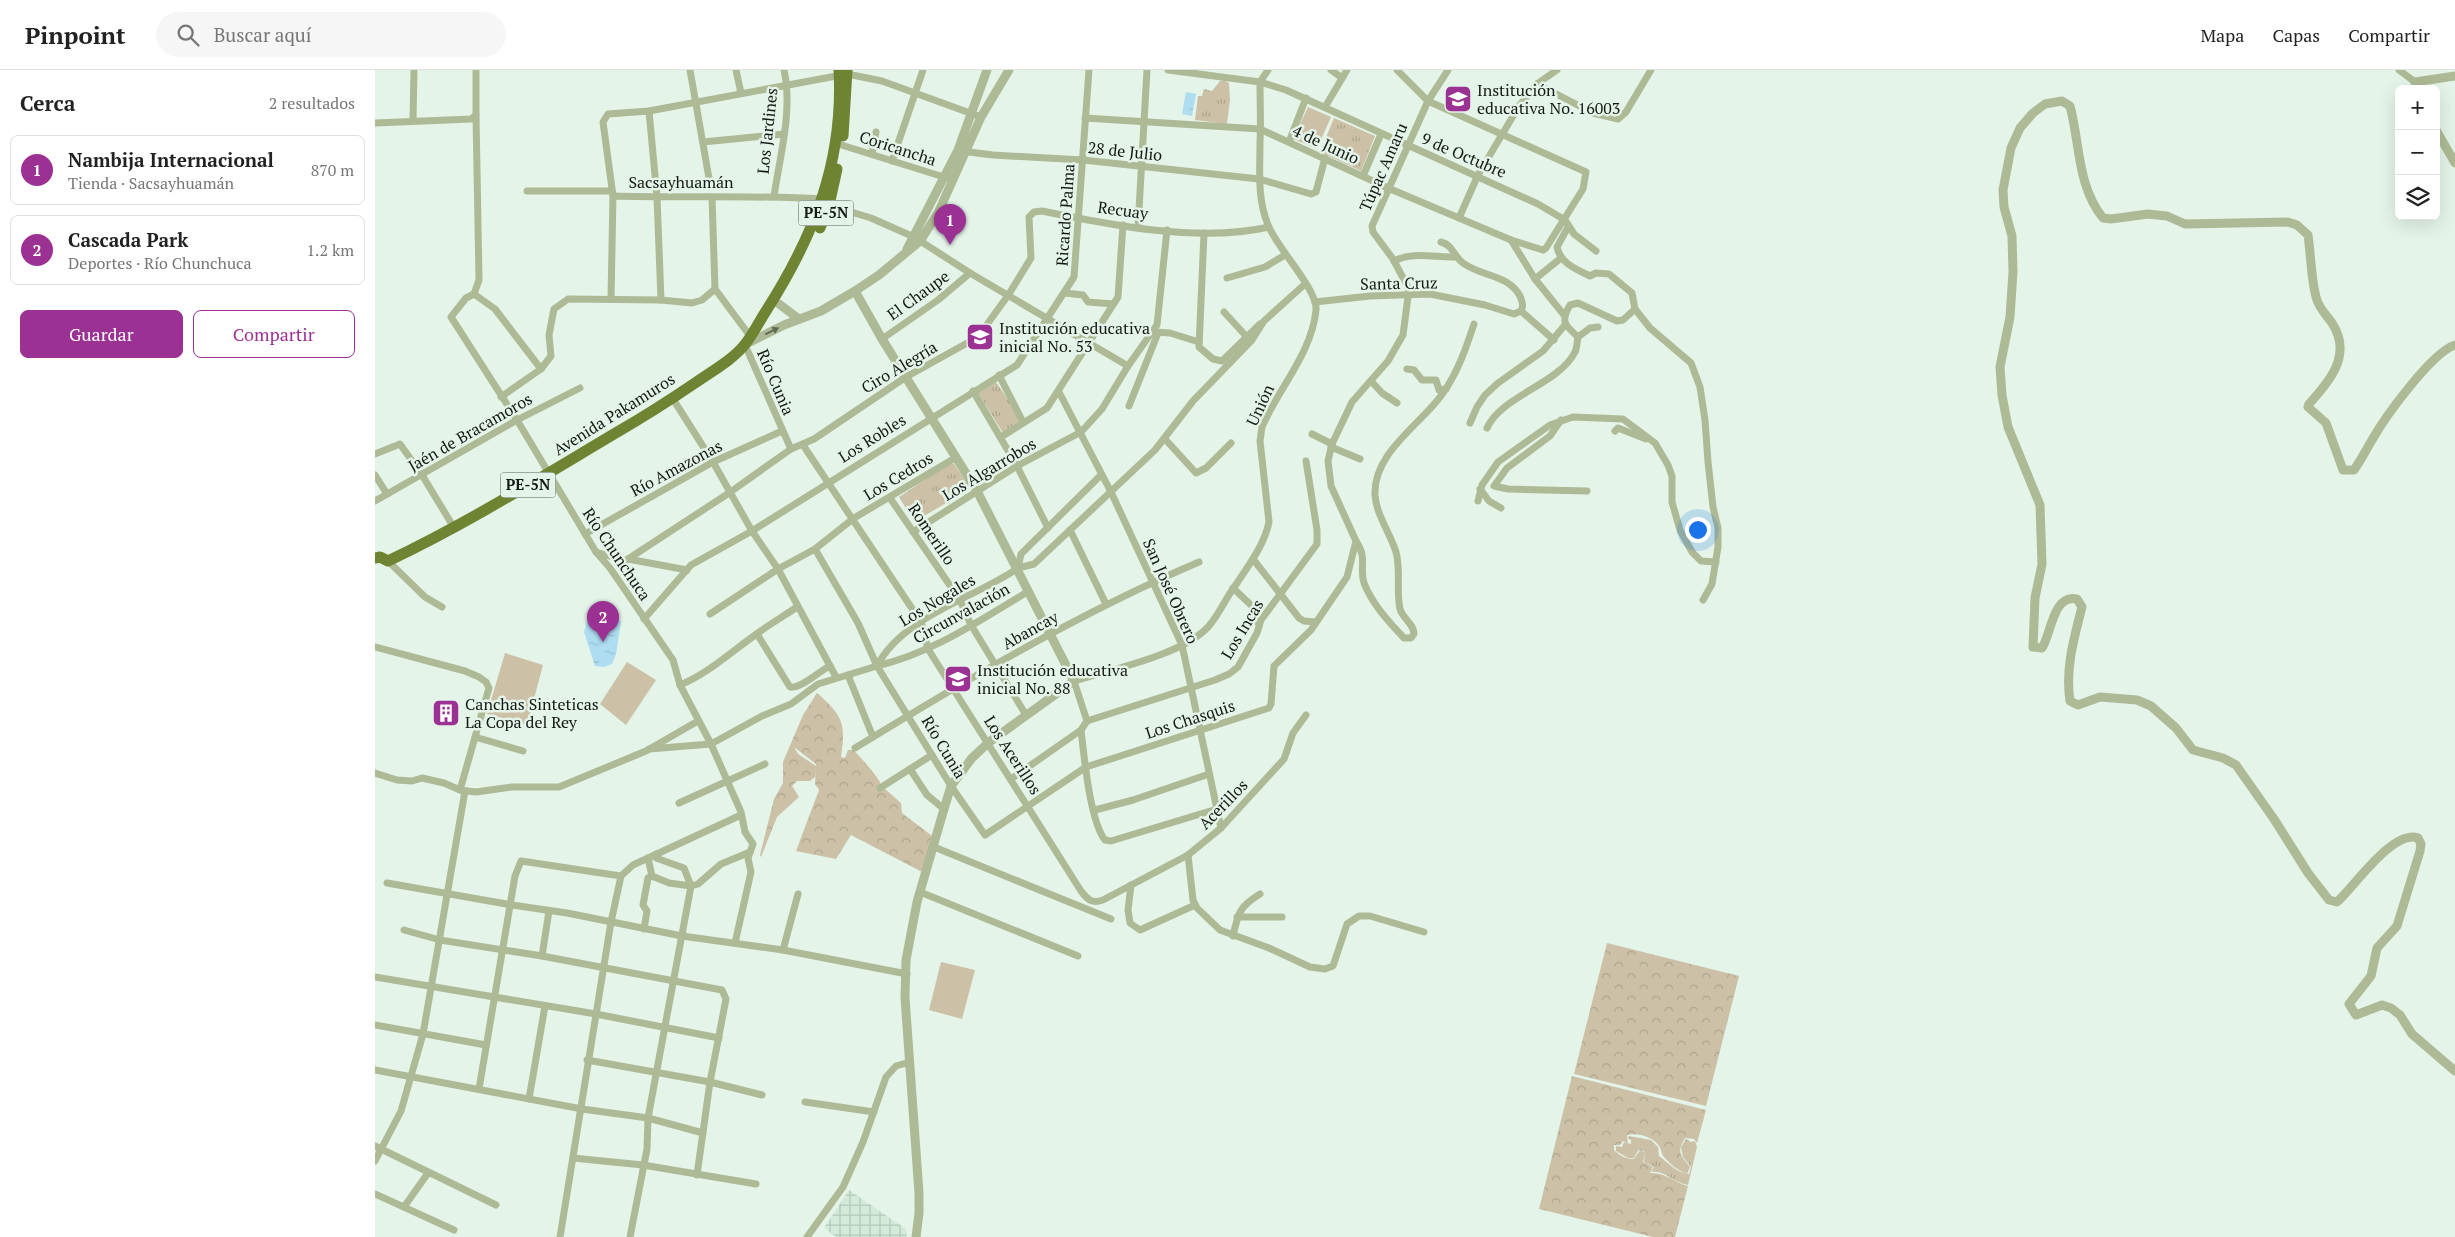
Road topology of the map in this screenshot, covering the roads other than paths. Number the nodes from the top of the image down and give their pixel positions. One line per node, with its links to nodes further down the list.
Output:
1 (414, 70): 39 (street)
2 (475, 70): 35 (street)
3 (690, 70): 31 (street)
4 (737, 70): 28 (street)
5 (783, 70): 25 (street, Los Jardines)
6 (923, 70): 27 (street)
7 (987, 70): 34 (street)
8 (1009, 70): 36 (street)
9 (1089, 70): 37 (street, Ricardo Palma)
10 (1147, 70): 38 (street)
11 (1168, 70): 23 (street, 9 de Octubre)
12 (1268, 70): 23 (street)
13 (1331, 70): 22 (street)
14 (1347, 70): 22 (street)
15 (1397, 70): 30 (street)
16 (1448, 70): 30 (street, Túpac Amaru)
17 (1557, 70): 24 (street)
18 (1651, 70): 24 (street)
19 (2399, 70): 26 (street)
20 (843, 72): 25 (street); 27 (street); 49 (highway, Avenida Pakamuros / PE-5N)
21 (2455, 76): 26 (street)
22 (1342, 78): 32 (street)
23 (1260, 82): 29 (street, 9 de Octubre); 41 (street)
24 (1537, 84): 45 (street)
25 (787, 85): 28 (street); 43 (street, Los Jardines)
26 (2417, 85)
27 (916, 93): 34 (street); 55 (street)
28 (741, 94): 31 (street)
29 (1306, 98): 32 (street, 9 de Octubre); 48 (street)
30 (1428, 101): 45 (street); 50 (street, Túpac Amaru)
31 (697, 103): 33 (street); 47 (street)
32 (1325, 107): 44 (street, 9 de Octubre)
33 (649, 111): 65 (street); 67 (street)
34 (971, 113): 36 (street); 51 (street)
35 (476, 115): 39 (street); 94 (street)
36 (981, 117): 51 (street)
37 (1085, 118): 38 (street, 4 de Junio); 54 (street, Ricardo Palma)
38 (1143, 120): 41 (street, 4 de Junio); 57 (street)
39 (413, 121): 40 (street)
40 (375, 123)
41 (1260, 129): 48 (street, 4 de Junio); 61 (street)
42 (876, 132): 52 (street)
43 (784, 134): 47 (street); 66 (street, Los Jardines)
44 (1381, 134): 50 (street, 9 de Octubre); 59 (street)
45 (1503, 135): 58 (street); 72 (street)
46 (2440, 137): 56 (street)
47 (703, 142): 62 (street)
48 (1289, 142): 53 (street, 4 de Junio)
49 (839, 144): 52 (street, Coricancha); 69 (highway, Avenida Pakamuros / PE-5N)
50 (1407, 146): 58 (street, 9 de Octubre); 63 (street, Túpac Amaru)
51 (962, 151): 54 (street, 28 de Julio); 60 (street)
52 (872, 154): 55 (street, Coricancha)
53 (1325, 158): 59 (street, 4 de Junio); 61 (street, 28 de Julio)
54 (1083, 160): 57 (street, 28 de Julio); 70 (street, Ricardo Palma)
55 (892, 161): 60 (street, Coricancha)
56 (2455, 163)
57 (1142, 167): 61 (street, 28 de Julio); 74 (street)
58 (1478, 175): 71 (street); 72 (street, 9 de Octubre)
59 (1363, 176): 63 (street, 4 de Junio)
60 (948, 179): 79 (street)
61 (1259, 179): 76 (street)
62 (710, 184)
63 (1388, 188): 71 (street, 4 de Junio); 86 (street, Túpac Amaru)
64 (527, 191): 65 (street)
65 (613, 193): 67 (street, Sacsayhuamán); 97 (street, Sacsayhuamán)
66 (774, 196): 68 (street, Sacsayhuamán); 69 (street, Sacsayhuamán)
67 (657, 197): 68 (street, Sacsayhuamán); 98 (street)
68 (712, 197): 91 (street)
69 (824, 202): 79 (street, Sacsayhuamán); 99 (highway, Avenida Pakamuros / PE-5N)
70 (1079, 218): 73 (street, Recuay); 93 (street, Ricardo Palma); 95 (street, Recuay)
71 (1459, 218): 80 (street, 4 de Junio)
72 (1565, 220): 75 (street); 80 (street, 4 de Junio)
73 (1123, 225): 74 (street, Recuay); 101 (street)
74 (1138, 227): 77 (street, Recuay)
75 (1568, 227): 82 (street); 85 (street)
76 (1269, 228): 78 (street, Recuay); 83 (street)
77 (1167, 230): 78 (street, Recuay); 112 (street)
78 (1205, 234): 118 (street)
79 (917, 239): 87 (street, Sacsayhuamán); 92 (street)
80 (1511, 240): 89 (street)
81 (1441, 242): 84 (street)
82 (1596, 251)
83 (1285, 255): 88 (street); 90 (street)
84 (1457, 258): 86 (street); 103 (street)
85 (1561, 258): 89 (street); 102 (street)
86 (1394, 261): 96 (street, Túpac Amaru)
87 (970, 273): 95 (street, Sacsayhuamán); 115 (street, El Chaupe)
88 (1227, 278)
89 (1535, 279): 105 (street)
90 (1305, 284): 100 (street); 108 (street)
91 (715, 289): 98 (street); 116 (street, Río Cunia)
92 (855, 291): 106 (street); 115 (street)
93 (1065, 293): 101 (street); 107 (street, Ricardo Palma)
94 (474, 294): 122 (street); 131 (street, Río Chunchuca)
95 (1009, 294): 107 (street, Sacsayhuamán); 125 (street, Ciro Alegría)
96 (1409, 294): 100 (street, Santa Cruz); 103 (street, Santa Cruz); 126 (street)
97 (611, 299): 98 (street); 122 (street)
98 (661, 300)
99 (776, 302): 106 (street); 116 (highway, Avenida Pakamuros / PE-5N)
100 (1315, 302): 185 (street, Unión)
101 (1113, 304): 119 (street)
102 (1635, 309): 105 (street); 187 (street)
103 (1521, 311): 117 (street)
104 (1224, 312): 113 (street)
105 (1564, 315): 110 (street)
106 (799, 319): 116 (street, one-way to 106)
107 (1049, 319): 119 (street, Sacsayhuamán); 124 (street, Ricardo Palma)
108 (1264, 321): 113 (street); 146 (street, Los Nogales)
109 (1474, 324): 128 (street)
110 (1565, 325): 114 (street); 117 (street)
111 (1598, 327): 114 (street)
112 (1155, 332): 118 (street); 121 (street, Los Algarrobos); 134 (street)
113 (1246, 336): 118 (street)
114 (1578, 337): 140 (street)
115 (881, 339): 125 (street)
116 (748, 340): 132 (highway, Avenida Pakamuros / PE-5N); 141 (street, Río Cunia)
117 (1554, 340): 139 (street)
118 (1199, 342)
119 (1088, 343): 121 (street, Sacsayhuamán); 130 (street)
120 (2455, 345): 300 (street)
121 (1128, 366): 143 (street, Los Algarrobos)
122 (541, 369): 131 (street)
123 (1407, 369): 128 (street)
124 (999, 375): 129 (street, Ricardo Palma); 138 (street)
125 (906, 376): 135 (street); 149 (street, Ciro Alegría)
126 (1371, 381): 133 (street); 150 (street)
127 (580, 388): 136 (street, Jaén de Bracamoros)
128 (1446, 389): 180 (street)
129 (973, 391): 135 (street, Ricardo Palma); 145 (street)
130 (1059, 392): 138 (street); 143 (street, San José Obrero)
131 (501, 397): 136 (street, Río Chunchuca)
132 (673, 399): 156 (street); 158 (highway, Avenida Pakamuros / PE-5N)
133 (1397, 403)
134 (1129, 406)
135 (932, 417): 153 (street); 162 (street, Los Robles)
136 (517, 420): 158 (street, Río Chunchuca); 160 (street, Jaén de Bracamoros)
137 (1561, 420): 147 (street); 163 (street); 165 (street)
138 (1023, 422): 145 (street)
139 (1470, 423)
140 (1487, 428)
141 (782, 430): 151 (street, Río Cunia); 156 (street, Río Amazonas)
142 (1615, 430): 147 (street)
143 (1081, 432): 157 (street, Los Algarrobos); 161 (street, San José Obrero)
144 (1312, 434): 150 (street)
145 (1001, 437): 157 (street)
146 (1165, 439): 148 (street); 166 (street, Los Nogales)
147 (1649, 439): 187 (street)
148 (1231, 443)
149 (803, 445): 151 (street, Ciro Alegría); 162 (street, Los Acerillos)
150 (1331, 445): 154 (street); 180 (street)
151 (791, 449): 167 (street, Ciro Alegría)
152 (375, 454): 160 (street)
153 (955, 458): 164 (street); 169 (street, Los Cedros)
154 (1360, 459)
155 (1306, 461): 194 (street, Los Incas)
156 (713, 462): 167 (street); 179 (street, Río Amazonas)
157 (1017, 466): 164 (street, Los Algarrobos); 175 (street)
158 (549, 473): 174 (highway, Avenida Pakamuros / PE-5N); 179 (street, Río Chunchuca)
159 (375, 475): 168 (street)
160 (422, 475): 168 (street, Jaén de Bracamoros); 174 (street)
161 (1101, 475): 166 (street, San José Obrero); 175 (street)
162 (827, 483): 173 (street, Los Acerillos); 177 (street, Los Robles)
163 (1480, 489): 171 (street); 172 (street)
164 (977, 491): 178 (street, Los Algarrobos); 188 (street)
165 (1587, 491)
166 (1111, 492): 176 (street, Los Nogales); 191 (street, San José Obrero)
167 (729, 493): 177 (street); 184 (street, Ciro Alegría)
168 (387, 494): 170 (street, Jaén de Bracamoros)
169 (890, 498): 173 (street, Los Cedros); 178 (street, Romerillo)
170 (375, 501)
171 (1478, 501)
172 (1501, 508)
173 (854, 518): 181 (street, Los Cedros); 202 (street, Los Acerillos)
174 (453, 526): 183 (highway, Avenida Pakamuros / PE-5N)
175 (1048, 528): 188 (street)
176 (1070, 530): 188 (street, Los Nogales); 197 (street)
177 (751, 531): 189 (street); 190 (street, Los Robles)
178 (913, 532): 195 (street, Romerillo)
179 (585, 534): 182 (street, Río Chunchuca)
180 (1356, 541): 203 (street)
181 (815, 549): 189 (street, Los Cedros); 212 (street, Río Cunia)
182 (596, 552): 184 (street); 201 (street, Río Chunchuca)
183 (380, 559): 198 (street)
184 (628, 559): 190 (street)
185 (1253, 559): 192 (street, Unión); 194 (street)
186 (1199, 562): 191 (street, Abancay)
187 (1716, 562): 196 (street)
188 (1018, 568): 193 (street); 195 (street, Los Nogales)
189 (778, 569): 199 (street); 200 (street, Los Cedros)
190 (687, 570): 201 (street, Los Robles)
191 (1153, 582): 197 (street, Abancay); 208 (street, San José Obrero)
192 (1233, 588): 205 (street); 208 (street, Unión)
193 (1029, 591): 204 (street, Circunvalación); 207 (street)
194 (1281, 594): 203 (street); 205 (street, Los Incas)
195 (960, 600): 202 (street, Los Nogales); 204 (street, Romerillo)
196 (1703, 600)
197 (1106, 604): 207 (street, Abancay)
198 (442, 607)
199 (797, 607): 206 (street); 211 (street)
200 (710, 614)
201 (644, 619): 217 (street, Río Chunchuca)
202 (921, 622): 210 (street, Los Acerillos); 212 (street, Los Nogales)
203 (1315, 622): 225 (street, Los Chasquis)
204 (971, 625): 210 (street, Circunvalación); 213 (street, Romerillo)
205 (1259, 625): 218 (street, Los Incas)
206 (757, 634): 211 (street); 217 (street)
207 (1052, 634): 213 (street, Abancay); 216 (street)
208 (1182, 645): 216 (street, Unión); 218 (street, San José Obrero)
209 (375, 647): 227 (street)
210 (928, 649): 212 (street, Circunvalación); 219 (street, Los Acerillos)
211 (830, 666): 215 (street)
212 (877, 666): 214 (street); 222 (street, Río Cunia)
213 (995, 666): 219 (street, Abancay); 220 (street, Romerillo)
214 (848, 675): 215 (street); 228 (street)
215 (836, 677): 230 (street)
216 (1074, 681): 220 (street); 224 (street)
217 (680, 685): 223 (street, Río Chunchuca)
218 (1192, 688): 224 (street, Los Incas); 225 (street, San José Obrero)
219 (953, 690): 222 (street, Abancay); 229 (street, Los Acerillos)
220 (1026, 715): 229 (street)
221 (1306, 715): 251 (street, Acerillos)
222 (909, 716): 228 (street, Abancay); 234 (street, Río Cunia)
223 (698, 721): 230 (street, Río Chunchuca); 232 (street)
224 (1087, 721): 226 (street)
225 (1200, 729): 236 (street, Los Chasquis); 239 (street, San José Obrero)
226 (1081, 730): 236 (street); 240 (street)
227 (475, 737): 233 (street); 244 (street)
228 (873, 737): 231 (street, Abancay)
229 (988, 743): 240 (street, Los Acerillos); 242 (street)
230 (711, 744): 232 (street); 241 (street, Río Chunchuca)
231 (855, 748)
232 (649, 749): 244 (street)
233 (523, 750)
234 (932, 755): 237 (street); 242 (street, Río Cunia)
235 (765, 764): 241 (street)
236 (1086, 767): 246 (street, Los Chasquis); 249 (street)
237 (910, 769): 243 (street); 247 (street)
238 (375, 773): 244 (street)
239 (1209, 774): 248 (street, San José Obrero); 249 (street)
240 (1011, 779): 246 (street, Los Acerillos)
241 (728, 781): 245 (street); 250 (street, Río Chunchuca)
242 (951, 786): 246 (street, Río Cunia); 247 (street)
243 (880, 788)
244 (463, 791): 262 (street)
245 (679, 803)
246 (1030, 807): 260 (street, Los Acerillos)
247 (944, 809): 252 (street)
248 (1217, 809): 249 (street); 251 (street, San José Obrero)
249 (1095, 810)
250 (741, 815): 253 (street, Río Chunchuca); 254 (street)
251 (1221, 828): 255 (street, Acerillos)
252 (934, 847): 263 (street); 271 (street)
253 (750, 852): 261 (street); 279 (street, Río Chunchuca)
254 (656, 854): 256 (street); 261 (street)
255 (1188, 855): 260 (street, Acerillos); 267 (street)
256 (648, 858): 257 (street); 258 (street)
257 (621, 876): 266 (street); 272 (street)
258 (652, 876): 261 (street); 273 (street)
259 (387, 882): 262 (street)
260 (1131, 885): 267 (street)
261 (691, 886): 276 (street)
262 (447, 892): 266 (street); 278 (street)
263 (920, 892): 283 (street); 285 (street)
264 (798, 894): 281 (street)
265 (1260, 894): 269 (street)
266 (512, 905): 268 (street); 280 (street)
267 (1195, 905): 277 (street)
268 (549, 911): 272 (street); 282 (street)
269 (1237, 917): 270 (street); 277 (street)
270 (1282, 917)
271 (1111, 919)
272 (611, 922): 273 (street); 284 (street)
273 (644, 929): 276 (street)
274 (404, 930): 278 (street)
275 (1424, 932): 277 (street)
276 (682, 936): 279 (street); 287 (street)
277 (1233, 936)
278 (440, 940): 280 (street); 288 (street)
279 (735, 943): 281 (street)
280 (503, 950): 282 (street); 289 (street)
281 (783, 950): 285 (street)
282 (542, 956): 284 (street)
283 (1078, 956)
284 (604, 969): 287 (street); 291 (street)
285 (907, 974): 298 (street)
286 (375, 977): 288 (street)
287 (674, 980): 293 (street); 295 (street)
288 (433, 986): 289 (street); 294 (street)
289 (494, 998): 290 (street); 296 (street)
290 (545, 1006): 291 (street); 306 (street)
291 (596, 1014): 293 (street); 297 (street)
292 (375, 1025): 294 (street)
293 (665, 1028): 295 (street); 301 (street)
294 (423, 1034): 296 (street); 302 (street)
295 (719, 1038): 303 (street)
296 (486, 1045): 304 (street)
297 (587, 1060): 301 (street); 308 (street)
298 (909, 1062): 309 (street); 326 (street)
299 (375, 1070): 302 (street)
300 (2455, 1071)
301 (657, 1073): 303 (street); 310 (street)
302 (412, 1076): 304 (street); 312 (street)
303 (710, 1082): 305 (street); 311 (street)
304 (479, 1089): 306 (street)
305 (762, 1095)
306 (529, 1099): 308 (street)
307 (805, 1102): 309 (street)
308 (582, 1109): 310 (street); 313 (street)
309 (875, 1112): 325 (street)
310 (649, 1118): 311 (street); 315 (street)
311 (703, 1133): 317 (street)
312 (378, 1148): 314 (street); 316 (street)
313 (573, 1158): 315 (street); 323 (street)
314 (375, 1161)
315 (643, 1165): 317 (street); 324 (street)
316 (428, 1172): 320 (street); 321 (street)
317 (697, 1175): 318 (street)
318 (756, 1184)
319 (375, 1194): 321 (street)
320 (496, 1205)
321 (404, 1207): 322 (street)
322 (454, 1230)
323 (560, 1237)
324 (630, 1237)
325 (807, 1237)
326 (916, 1237)

